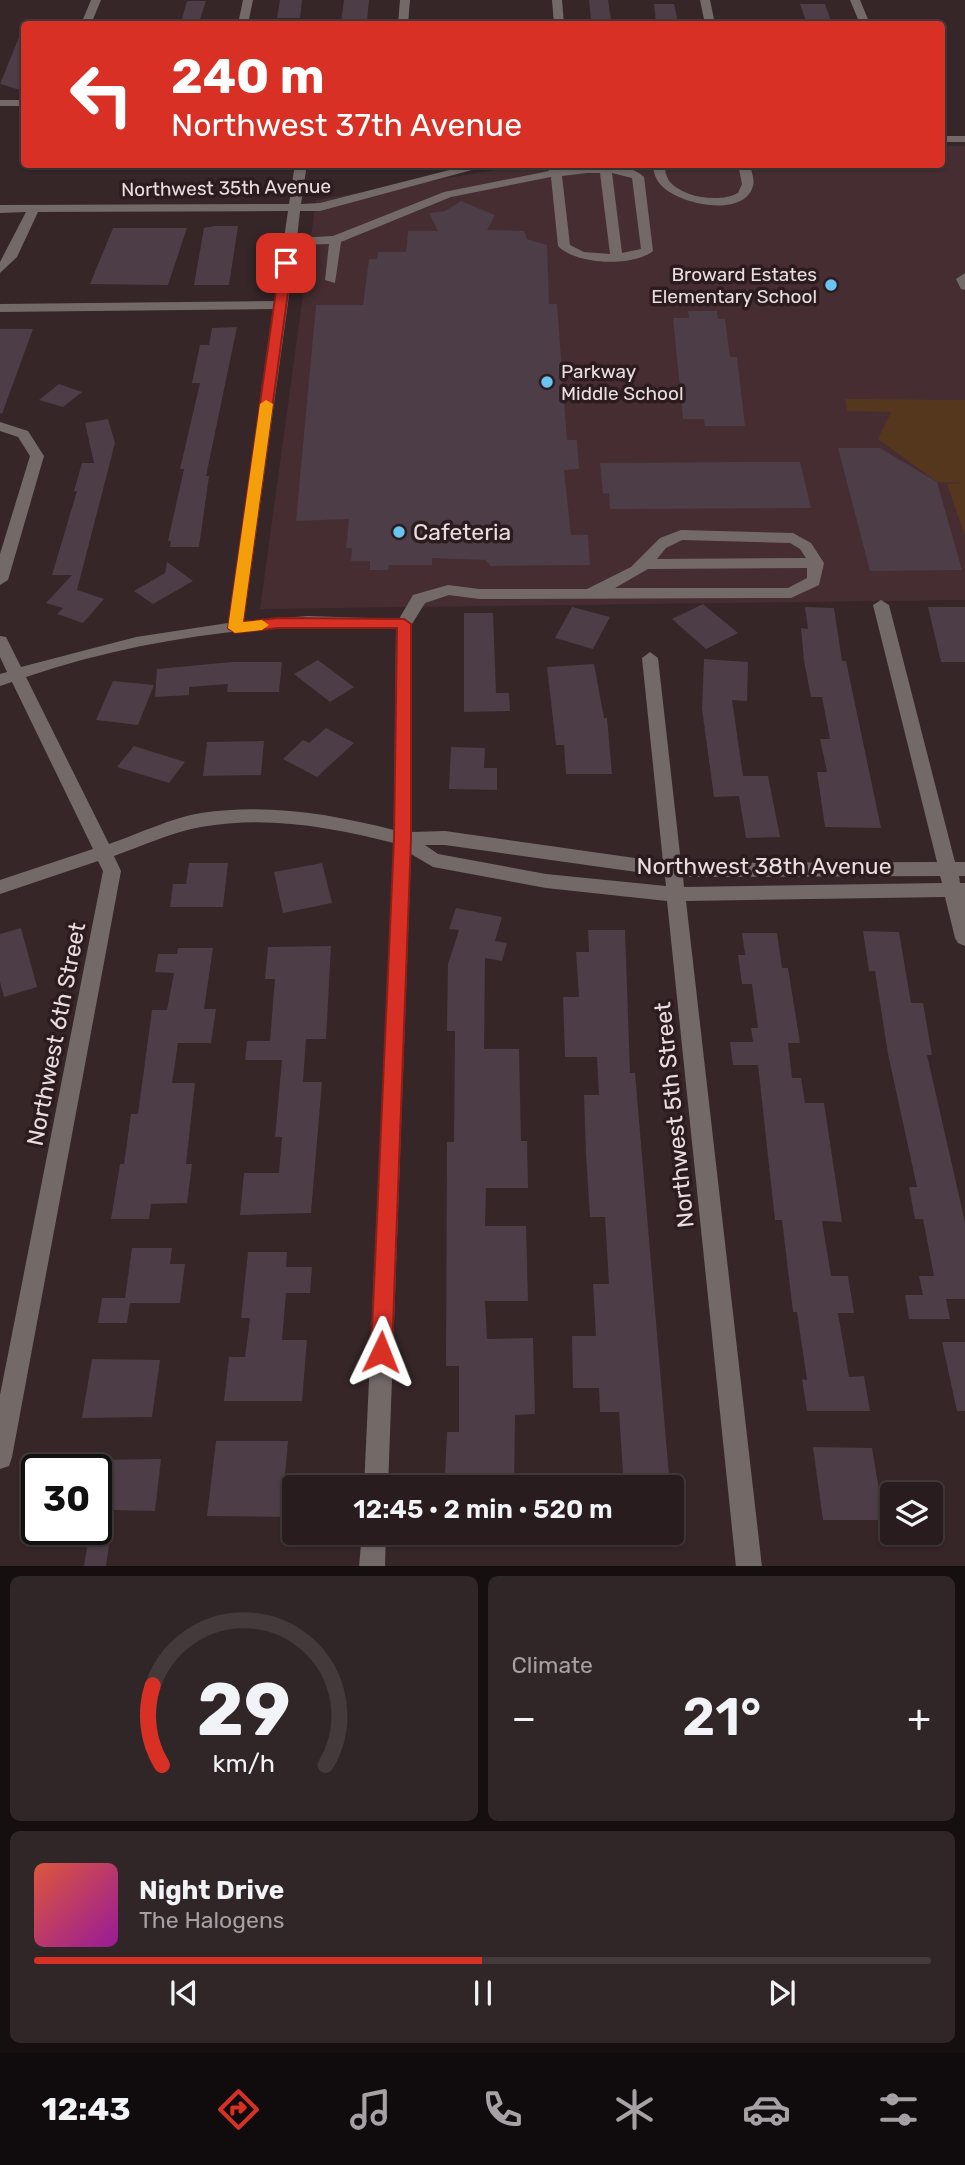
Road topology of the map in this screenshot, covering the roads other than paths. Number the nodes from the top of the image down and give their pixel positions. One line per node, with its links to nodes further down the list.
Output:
1 (96, 0): 7 (street)
2 (248, 0): 8 (street)
3 (405, 0): 9 (street)
4 (556, 0): 10 (street)
5 (705, 0): 11 (street)
6 (855, 0): 12 (street)
7 (87, 21)
8 (244, 21)
9 (403, 21)
10 (559, 21)
11 (709, 21)
12 (864, 21)
13 (0, 103): 14 (street)
14 (21, 103)
15 (945, 139): 16 (street)
16 (965, 139)
17 (300, 168): 25 (street)
18 (473, 168): 23 (street, Northwest 35th Avenue)
19 (660, 168): 20 (street)
20 (745, 168)
21 (553, 169): 22 (street); 24 (street); 30 (street)
22 (606, 171): 30 (street); 30 (street)
23 (448, 174): 24 (street); 25 (street, Northwest 35th Avenue)
24 (466, 191): 28 (street)
25 (294, 208): 27 (street, Northwest 35th Avenue); 29 (street)
26 (0, 209): 27 (street, Northwest 35th Avenue)
27 (34, 209): 31 (street)
28 (335, 240): 29 (street); 33 (street)
29 (289, 242): 35 (street)
30 (616, 256)
31 (0, 269)
32 (965, 277): 34 (street)
33 (331, 280)
34 (965, 286)
35 (280, 306): 36 (street); 44 (street)
36 (0, 308)
37 (0, 426): 40 (street)
38 (816, 563): 39 (street); 39 (street); 41 (street)
39 (644, 564): 41 (street)
40 (0, 580)
41 (591, 593): 43 (street)
42 (881, 605): 50 (street)
43 (404, 624): 44 (street); 48 (street)
44 (235, 628): 47 (street)
45 (0, 641): 47 (street, Northwest 6th Street)
46 (650, 658): 51 (street, Northwest 5th Street)
47 (9, 677): 49 (street, Northwest 6th Street)
48 (402, 839): 49 (street, Northwest 38th Avenue); 51 (street, Northwest 38th Avenue); 54 (street, Northwest 38th Avenue); 57 (street)
49 (105, 850): 52 (street, Northwest 38th Avenue); 56 (street, Northwest 6th Street)
50 (956, 869): 51 (street, Northwest 38th Avenue); 53 (street)
51 (671, 870): 54 (street, Northwest 5th Street)
52 (0, 887)
53 (959, 890): 54 (street, Northwest 38th Avenue); 55 (street)
54 (674, 894): 60 (street, Northwest 5th Street)
55 (965, 937)
56 (0, 1457)
57 (377, 1475)
58 (373, 1545): 59 (street)
59 (372, 1566)
60 (749, 1566)

